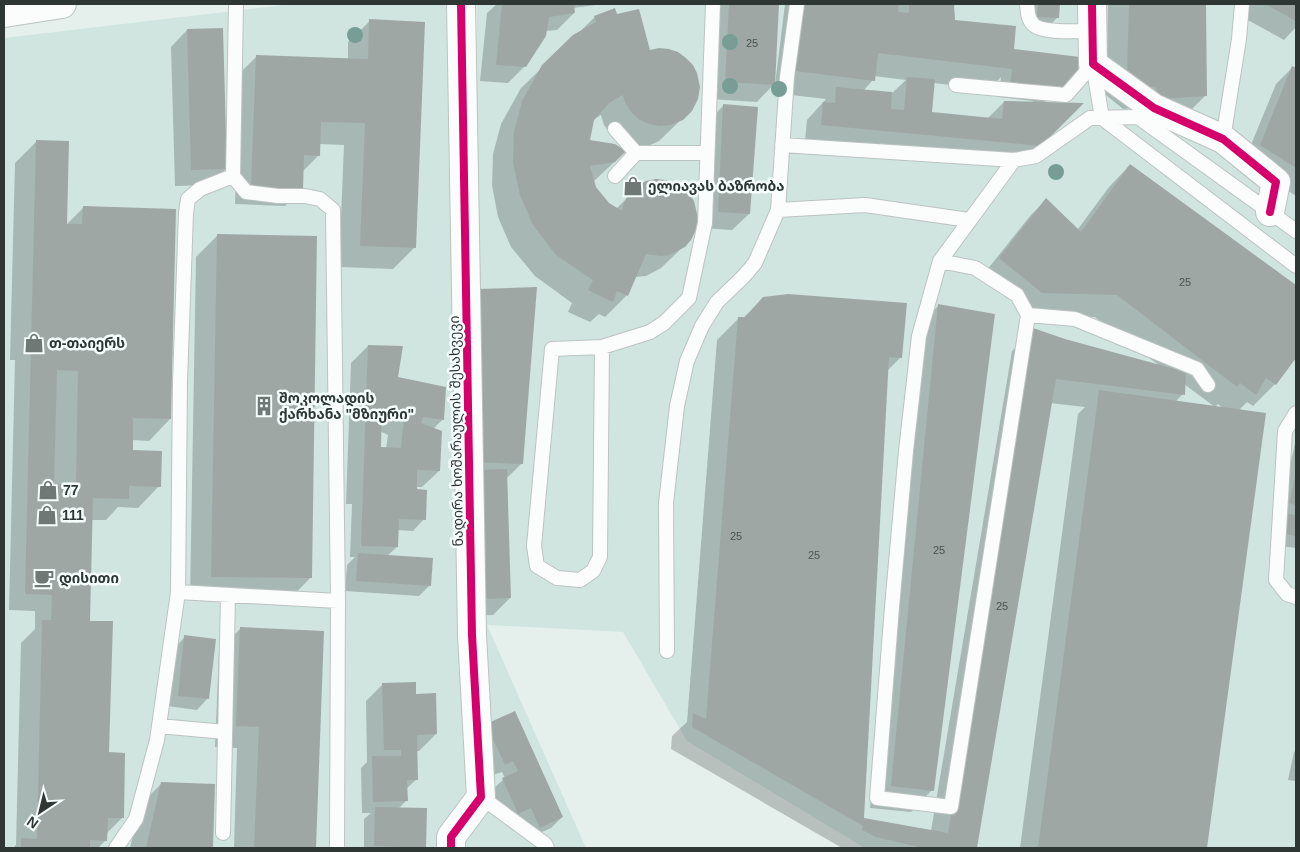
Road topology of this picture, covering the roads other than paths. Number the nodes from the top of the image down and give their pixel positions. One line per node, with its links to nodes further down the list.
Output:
1 (62, 4): 9 (street)
2 (236, 4): 20 (lane)
3 (461, 4): 39 (street, ნადირა ხოშარაულის შესახვევი)
4 (713, 4): 18 (lane)
5 (797, 4): 16 (lane)
6 (1027, 4): 10 (lane)
7 (1092, 4): 10 (street)
8 (1242, 4): 15 (lane)
9 (4, 13)
10 (1093, 31): 11 (street)
11 (1093, 64): 12 (lane); 13 (lane); 15 (street)
12 (956, 85)
13 (1102, 118): 19 (lane); 23 (lane); 27 (lane)
14 (615, 129): 17 (lane)
15 (1224, 139): 23 (street)
16 (782, 146): 19 (lane); 22 (lane)
17 (636, 153): 18 (lane); 21 (lane)
18 (707, 153): 29 (lane)
19 (1014, 160): 24 (lane)
20 (233, 176): 32 (lane); 35 (lane)
21 (615, 176)
22 (778, 210): 24 (lane); 36 (lane)
23 (1270, 212): 25 (lane)
24 (969, 220): 26 (lane)
25 (1296, 230)
26 (940, 261): 28 (lane); 28 (lane)
27 (1296, 266)
28 (1028, 315): 30 (lane)
29 (602, 347): 29 (lane)
30 (1208, 385)
31 (1296, 413): 34 (lane)
32 (178, 592): 33 (lane); 37 (lane)
33 (228, 595): 35 (lane); 38 (lane)
34 (1296, 597)
35 (338, 601): 42 (lane)
36 (667, 651)
37 (159, 726): 38 (lane); 41 (lane)
38 (225, 732): 40 (lane)
39 (481, 797): 43 (street); 44 (lane)
40 (223, 832)
41 (116, 848)
42 (337, 848)
43 (451, 848)
44 (547, 848)

